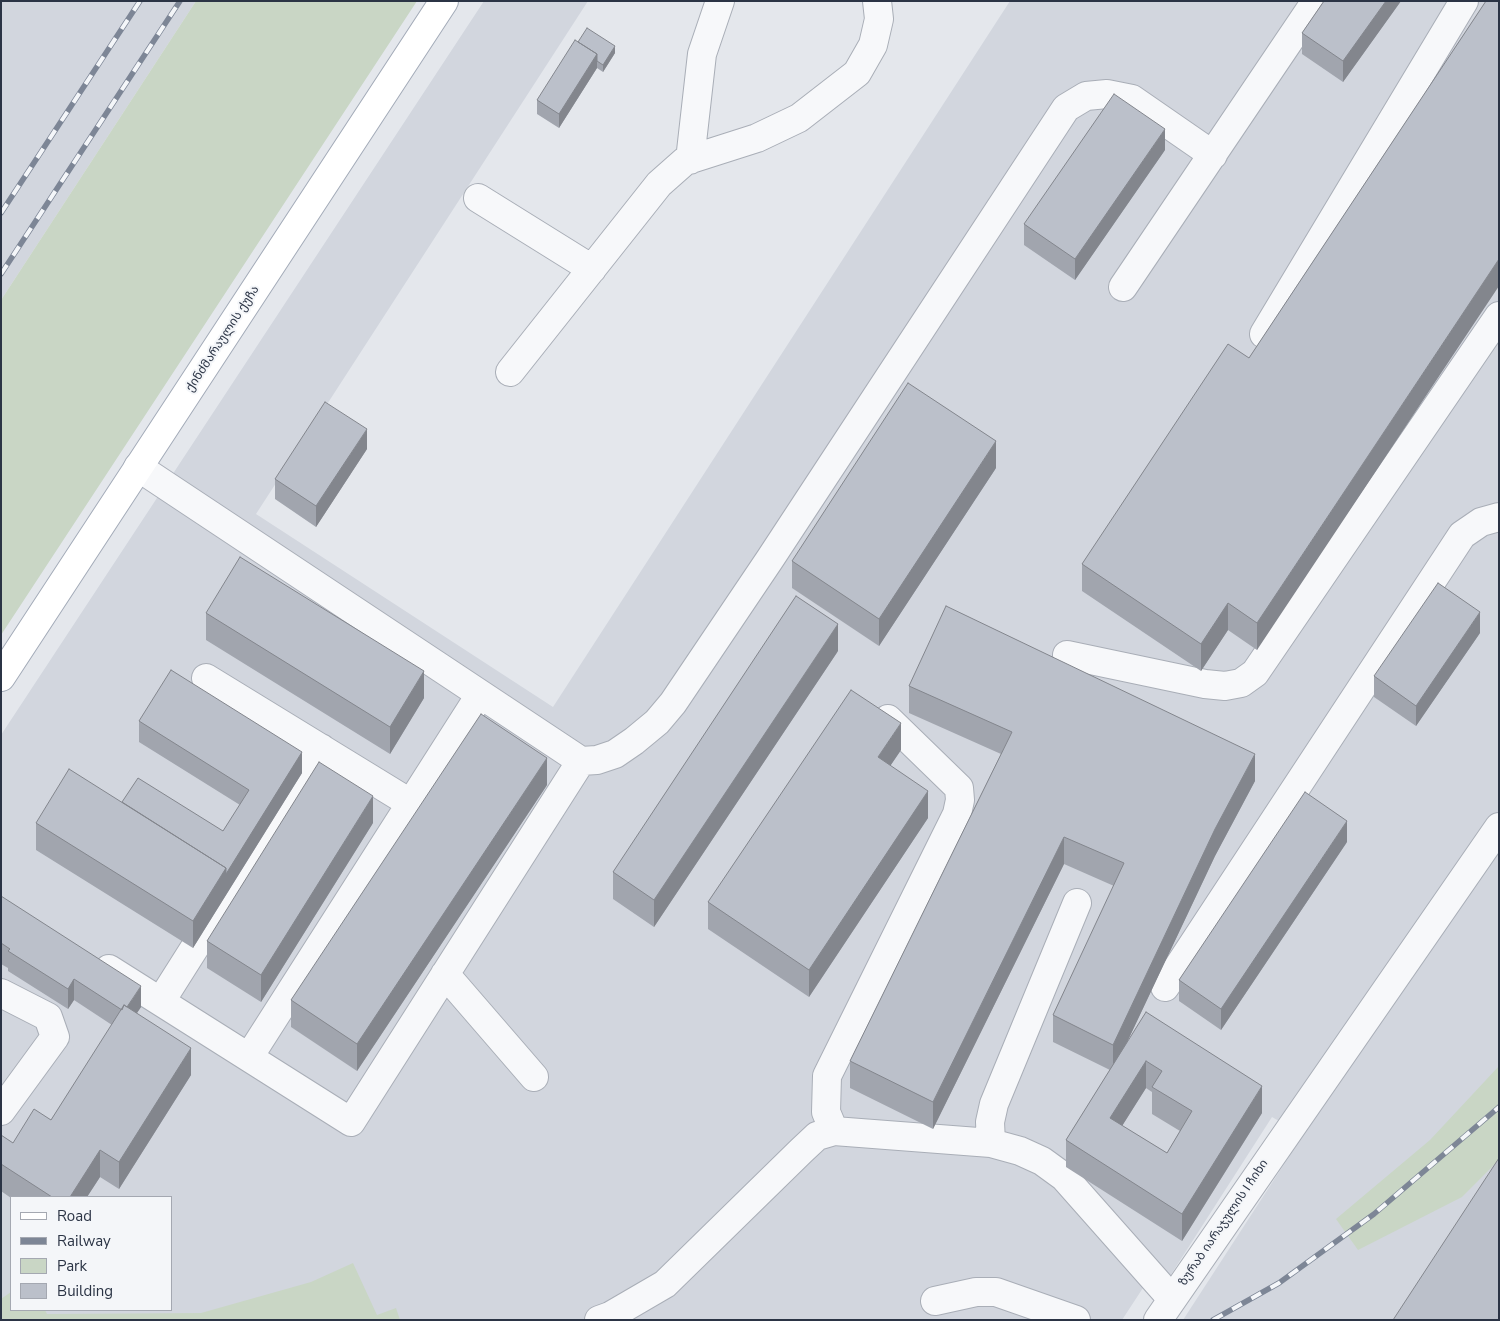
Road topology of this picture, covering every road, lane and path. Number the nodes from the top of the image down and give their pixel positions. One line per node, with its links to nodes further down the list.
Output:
1 (444, 1): 14 (main road, ქინძმარაულის ქუჩა)
2 (720, 1): 7 (street)
3 (877, 1): 7 (street)
4 (1316, 1): 6 (street)
5 (1464, 1): 12 (street)
6 (1212, 155): 10 (street); 22 (street)
7 (690, 160): 9 (street)
8 (478, 198): 9 (street)
9 (592, 269): 13 (street)
10 (1123, 287)
11 (1499, 316): 16 (street)
12 (1264, 334)
13 (510, 372)
14 (138, 467): 17 (main road, ქინძმარაულის ქუჩა); 19 (street)
15 (1499, 517): 28 (street)
16 (1067, 655)
17 (1, 677)
18 (206, 678): 21 (street)
19 (480, 695): 22 (street); 23 (street)
20 (888, 719): 34 (street)
21 (321, 748): 23 (street); 30 (street)
22 (581, 761): 27 (street)
23 (410, 803): 31 (street)
24 (1499, 827): 37 (street, ზურაბ იარაჯულის I ჩიხი)
25 (1077, 903): 35 (street)
26 (86, 954): 30 (street)
27 (445, 974): 31 (street); 32 (street)
28 (1164, 987)
29 (1, 993): 33 (street)
30 (161, 1002): 31 (street)
31 (249, 1057)
32 (534, 1077)
33 (1, 1111)
34 (834, 1131): 35 (street); 38 (street)
35 (991, 1143): 37 (street)
36 (934, 1300): 39 (street)
37 (1165, 1309)
38 (599, 1320)
39 (1076, 1320)

